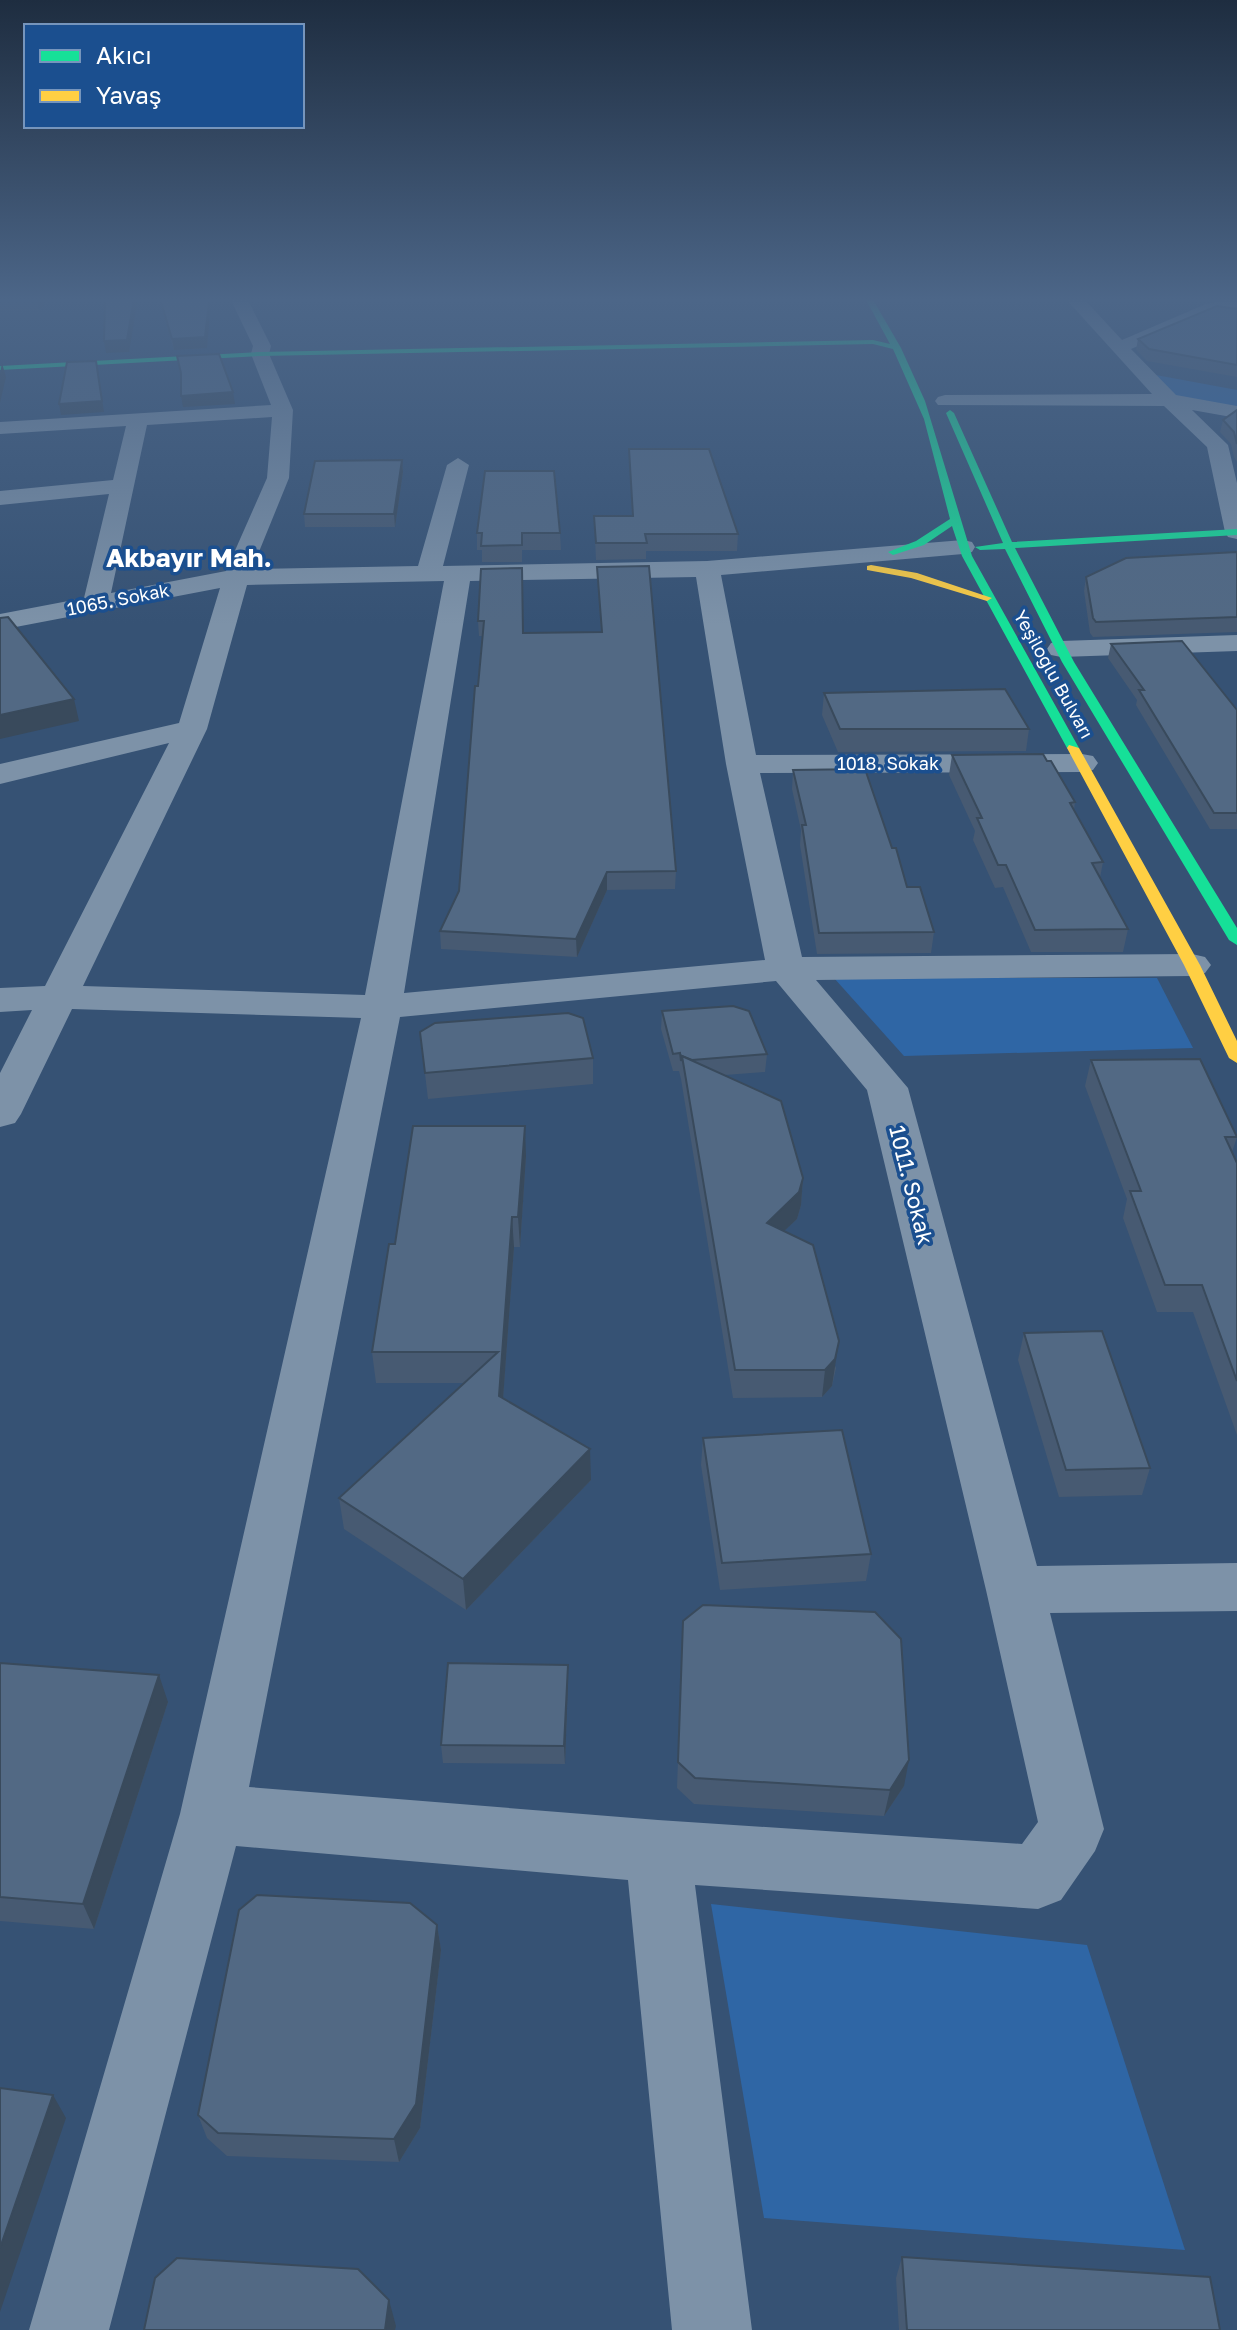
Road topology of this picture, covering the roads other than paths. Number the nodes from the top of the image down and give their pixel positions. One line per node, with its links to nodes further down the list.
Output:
1 (282, 407): 6 (street)
2 (920, 407): 16 (main road, Yeşiloğlu Bulvarı)
3 (947, 407): 15 (main road, Yeşiloğlu Bulvarı)
4 (1176, 407): 17 (street)
5 (1207, 407): 7 (street)
6 (283, 410): 8 (street); 28 (street)
7 (1237, 412)
8 (138, 420): 9 (street); 12 (street)
9 (78, 424): 10 (street); 13 (street)
10 (0, 428)
11 (458, 465): 27 (street)
12 (122, 486): 13 (street); 30 (street)
13 (53, 493): 14 (street)
14 (0, 498)
15 (991, 509): 18 (main road, Yeşiloğlu Bulvarı); 19 (main road)
16 (953, 521): 21 (main road); 22 (main road, Yeşiloğlu Bulvarı)
17 (1237, 532): 19 (main road)
18 (1007, 546): 19 (main road); 22 (main road); 24 (main road, Yeşiloğlu Bulvarı)
19 (1108, 549): 20 (main road)
20 (1237, 550)
21 (893, 552): 22 (street); 26 (street)
22 (967, 556): 24 (main road); 25 (street); 29 (main road, Yeşiloğlu Bulvarı)
23 (1079, 560): 24 (main road)
24 (1016, 563): 33 (main road, Yeşiloğlu Bulvarı)
25 (871, 568): 26 (street); 29 (main road)
26 (718, 569): 27 (street, 1065. Sokak); 36 (street, 1011. Sokak)
27 (443, 576): 28 (street, 1065. Sokak); 43 (street)
28 (236, 577): 30 (street, 1065. Sokak); 34 (street)
29 (987, 598): 35 (main road, Yeşiloğlu Bulvarı)
30 (96, 603): 31 (street, 1065. Sokak)
31 (0, 622)
32 (1237, 643): 33 (street)
33 (1061, 649): 38 (main road, Yeşiloğlu Bulvarı)
34 (192, 729): 37 (street); 41 (street)
35 (1082, 763): 36 (street, 1018. Sokak); 39 (main road, Yeşiloğlu Bulvarı)
36 (742, 764): 40 (street, 1011. Sokak)
37 (0, 774)
38 (1237, 940)
39 (1192, 965): 40 (street); 44 (main road, Yeşiloğlu Bulvarı)
40 (786, 969): 43 (street); 47 (street, 1011. Sokak)
41 (57, 997): 42 (street); 43 (street); 45 (street)
42 (0, 1000)
43 (382, 1007): 48 (street)
44 (1237, 1058)
45 (0, 1114)
46 (1237, 1587): 47 (street)
47 (1015, 1590): 49 (street, 1011. Sokak)
48 (212, 1814): 49 (street); 50 (street)
49 (658, 1851): 51 (street)
50 (69, 2330)
51 (712, 2330)

